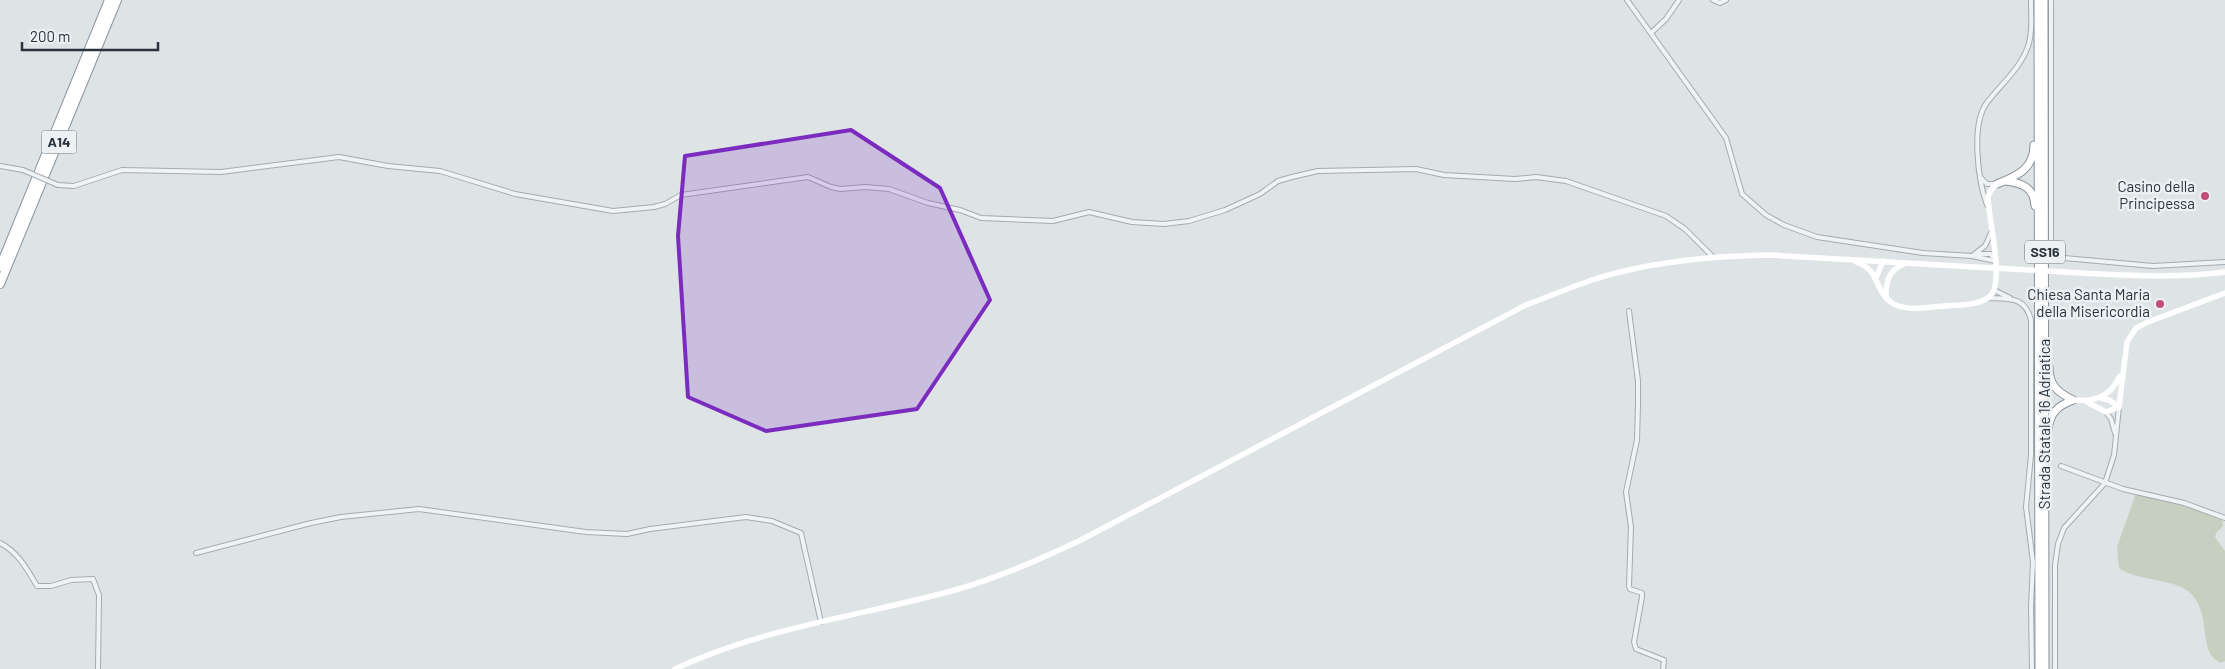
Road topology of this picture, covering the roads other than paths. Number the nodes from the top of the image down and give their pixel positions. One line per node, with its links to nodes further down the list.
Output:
1 (110, 0): 27 (highway, A14)
2 (117, 0): 31 (highway, A14)
3 (1627, 0): 11 (street)
4 (1680, 0): 11 (street)
5 (1713, 0): 6 (street)
6 (1726, 0)
7 (2031, 0): 14 (street)
8 (2038, 0): 12 (highway, Strada Statale 16 Adriatica / SS16)
9 (2044, 0): 37 (highway, Strada Statale 16 Adriatica / SS16)
10 (2051, 0): 25 (street)
11 (1651, 33): 19 (street)
12 (2038, 100): 15 (highway); 20 (highway, Strada Statale 16 Adriatica / SS16)
13 (0, 166): 21 (street, bridge)
14 (1979, 175): 16 (street); 17 (street)
15 (2006, 181): 16 (highway); 20 (highway)
16 (1997, 184): 17 (main road)
17 (1988, 207): 18 (main road)
18 (1992, 231): 19 (street); 24 (main road)
19 (1974, 255): 24 (street)
20 (2039, 255): 49 (highway, Strada Statale 16 Adriatica / SS16)
21 (1713, 257): 22 (main road); 53 (main road)
22 (1846, 259): 23 (main road); 30 (main road)
23 (1883, 261): 26 (main road); 29 (main road); 30 (main road)
24 (1995, 261): 32 (main road)
25 (2225, 262)
26 (1906, 263): 28 (main road, bridge); 29 (main road)
27 (0, 267)
28 (2225, 272)
29 (1889, 274): 34 (main road)
30 (1876, 278): 34 (main road)
31 (0, 284)
32 (1994, 290): 35 (main road); 36 (street)
33 (2225, 293): 39 (main road)
34 (1886, 298): 35 (main road)
35 (1988, 298): 36 (street)
36 (2012, 299): 57 (street)
37 (2045, 308): 41 (highway); 46 (highway, Strada Statale 16 Adriatica / SS16)
38 (1629, 310): 56 (street)
39 (2122, 372): 40 (main road); 43 (main road)
40 (2101, 398): 42 (main road); 43 (main road)
41 (2073, 400): 42 (main road); 46 (highway)
42 (2087, 402): 44 (main road)
43 (2119, 407): 44 (main road); 45 (street)
44 (2106, 412): 45 (street)
45 (2116, 440): 48 (street)
46 (2044, 450): 49 (highway, Strada Statale 16 Adriatica / SS16)
47 (2060, 466): 48 (street)
48 (2105, 483): 50 (street); 60 (street)
49 (2042, 507): 58 (highway, Strada Statale 16 Adriatica / SS16); 59 (highway, Strada Statale 16 Adriatica / SS16)
50 (2225, 518)
51 (0, 543): 54 (street)
52 (196, 553): 53 (street)
53 (821, 622): 55 (main road)
54 (98, 669)
55 (675, 669)
56 (1664, 669)
57 (2032, 669)
58 (2039, 669)
59 (2045, 669)
60 (2055, 669)

